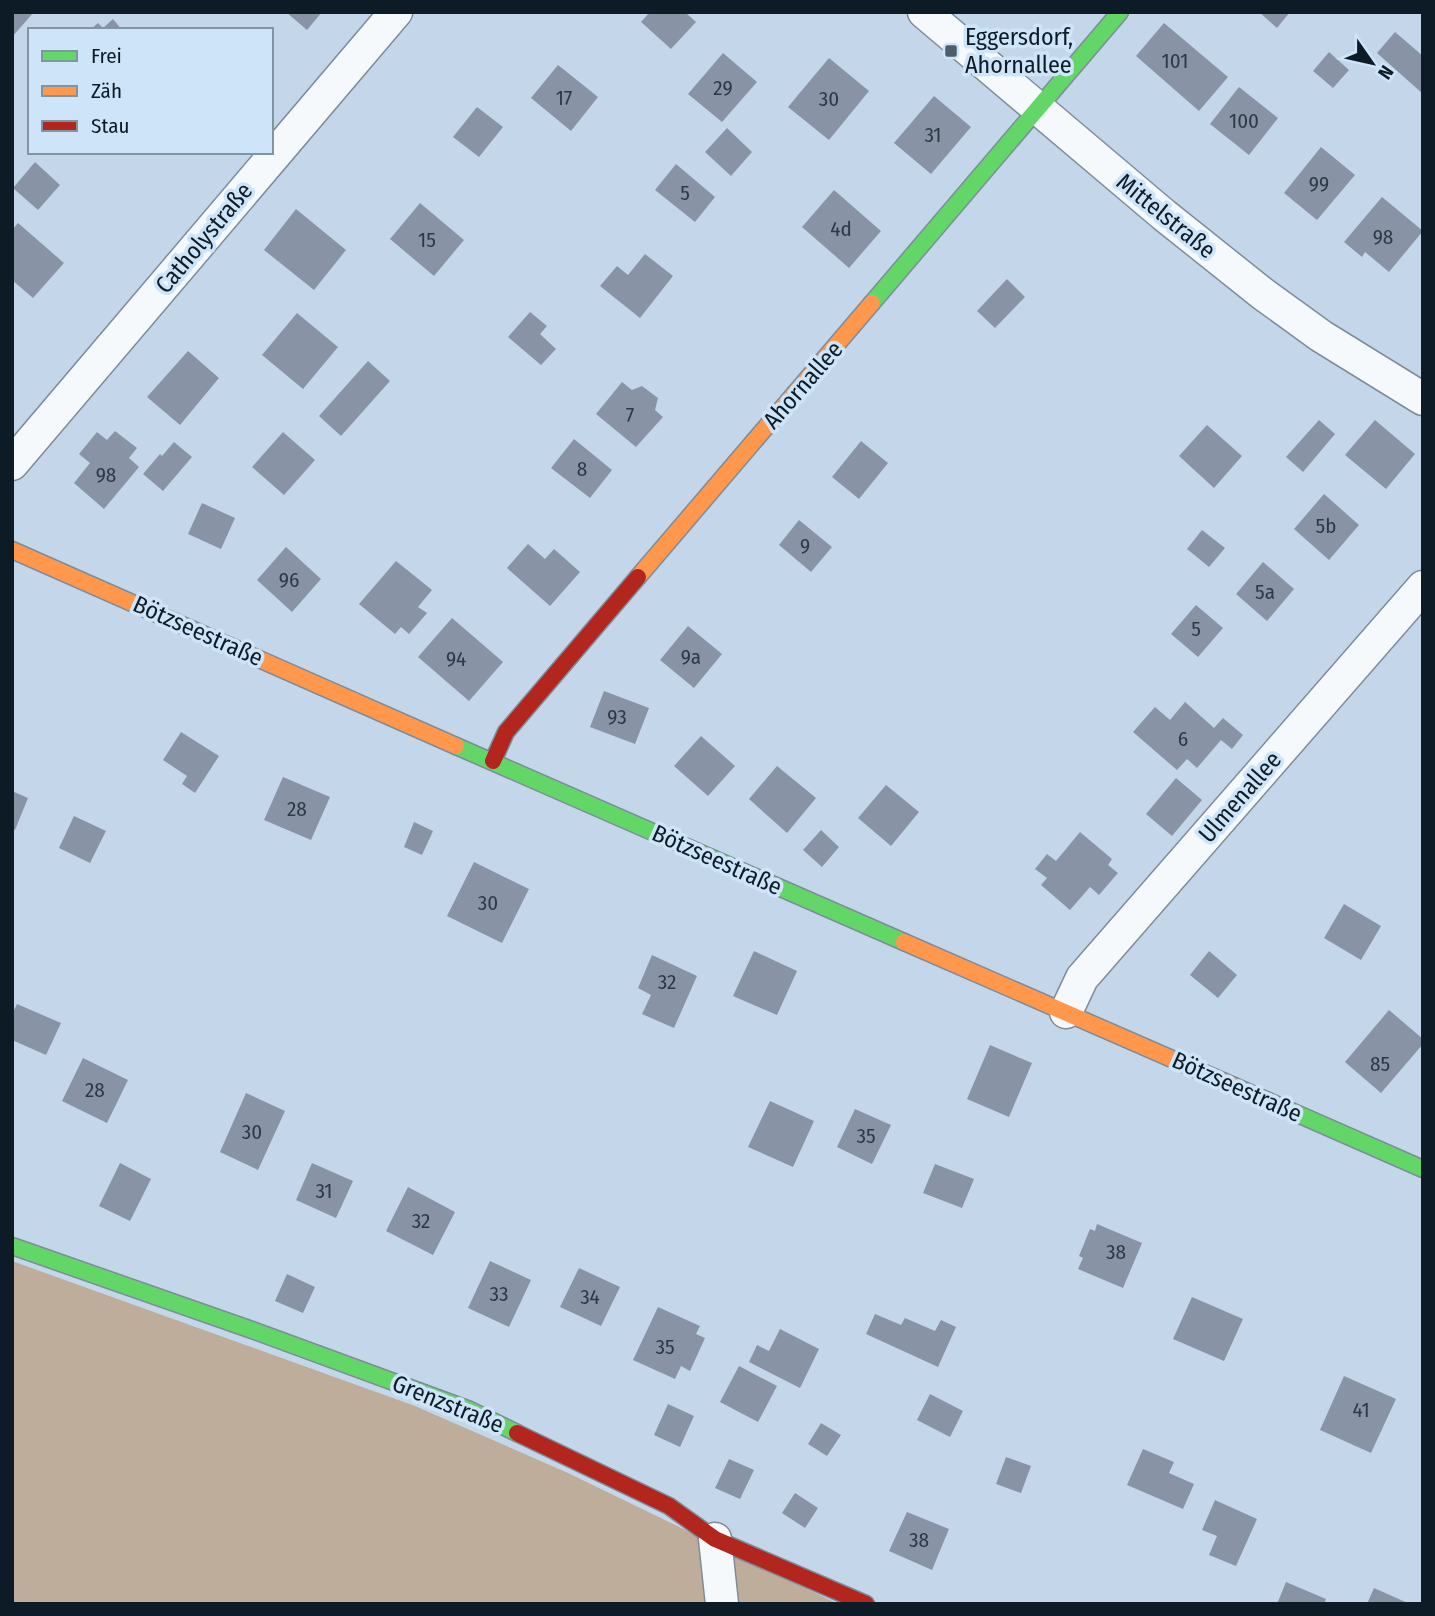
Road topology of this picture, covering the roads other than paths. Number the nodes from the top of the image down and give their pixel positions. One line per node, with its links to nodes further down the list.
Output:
1 (396, 12): 6 (street, Catholystraße)
2 (924, 12): 4 (street, Mittelstraße)
3 (1120, 12): 4 (street, Ahornallee)
4 (1038, 108): 5 (street, Mittelstraße); 9 (street, Ahornallee)
5 (1423, 399)
6 (12, 464)
7 (12, 550): 9 (street, Bötzseestraße)
8 (1423, 587): 10 (street, Ulmenallee)
9 (493, 761): 10 (street, Bötzseestraße)
10 (1066, 1012): 11 (street, Bötzseestraße)
11 (1423, 1169)
12 (12, 1246): 13 (street, Grenzstraße)
13 (715, 1539): 14 (street); 15 (street, Grenzstraße)
14 (722, 1604)
15 (866, 1604)

